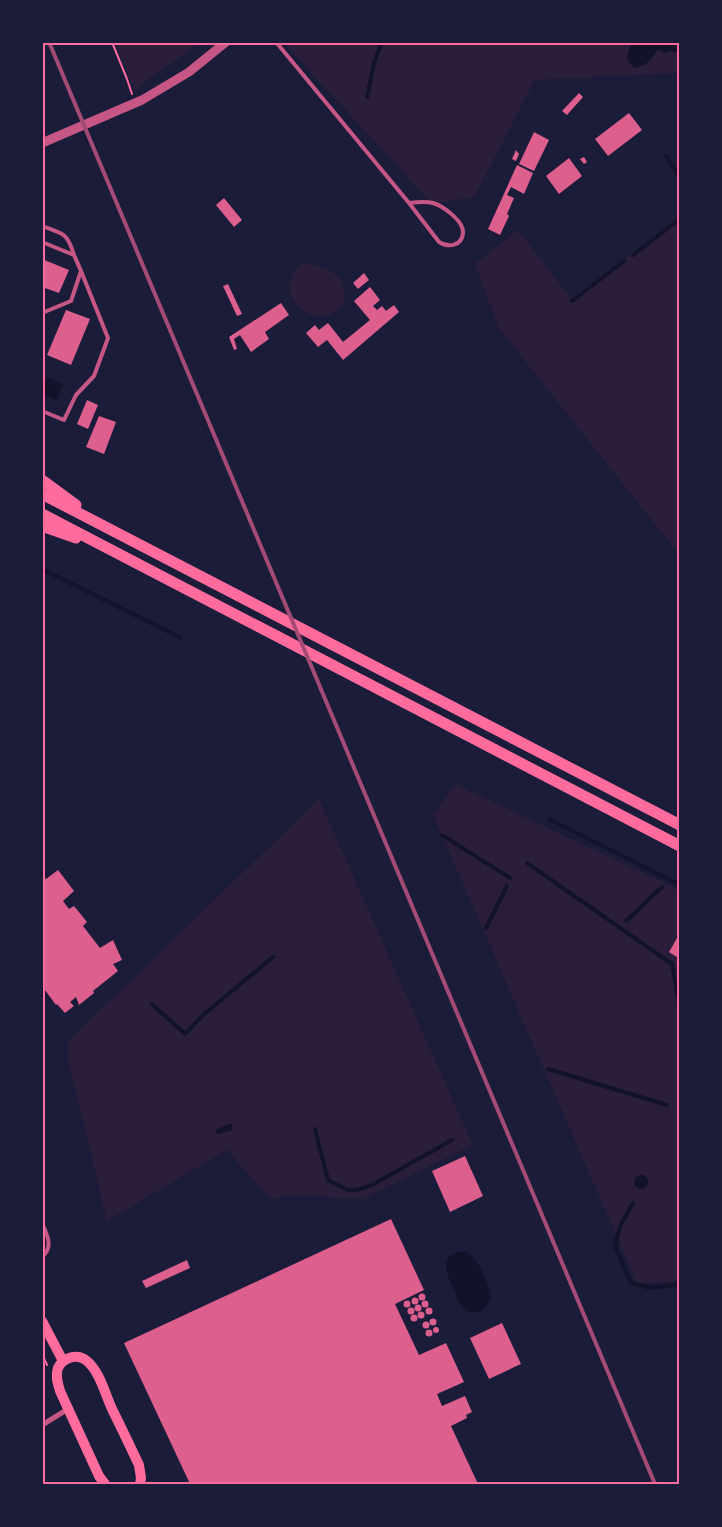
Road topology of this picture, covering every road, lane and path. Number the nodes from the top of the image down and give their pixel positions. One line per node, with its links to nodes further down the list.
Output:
1 (112, 42): 4 (path)
2 (226, 42): 5 (street)
3 (276, 42): 6 (lane)
4 (132, 99)
5 (42, 143)
6 (409, 203): 6 (lane)
7 (42, 226): 9 (lane)
8 (42, 242): 9 (lane)
9 (74, 255): 10 (lane)
10 (82, 271): 11 (lane); 12 (lane)
11 (42, 313)
12 (42, 410)
13 (42, 480): 16 (highway)
14 (42, 494): 16 (highway)
15 (42, 514): 18 (highway)
16 (97, 522): 19 (highway)
17 (42, 526): 18 (highway)
18 (116, 552): 20 (highway)
19 (680, 825)
20 (680, 846)
21 (42, 1223): 22 (lane)
22 (42, 1257)
23 (42, 1322): 24 (main road)
24 (63, 1361): 25 (main road); 28 (main road)
25 (68, 1408): 26 (street); 27 (main road)
26 (42, 1425)
27 (105, 1484)
28 (140, 1484)

